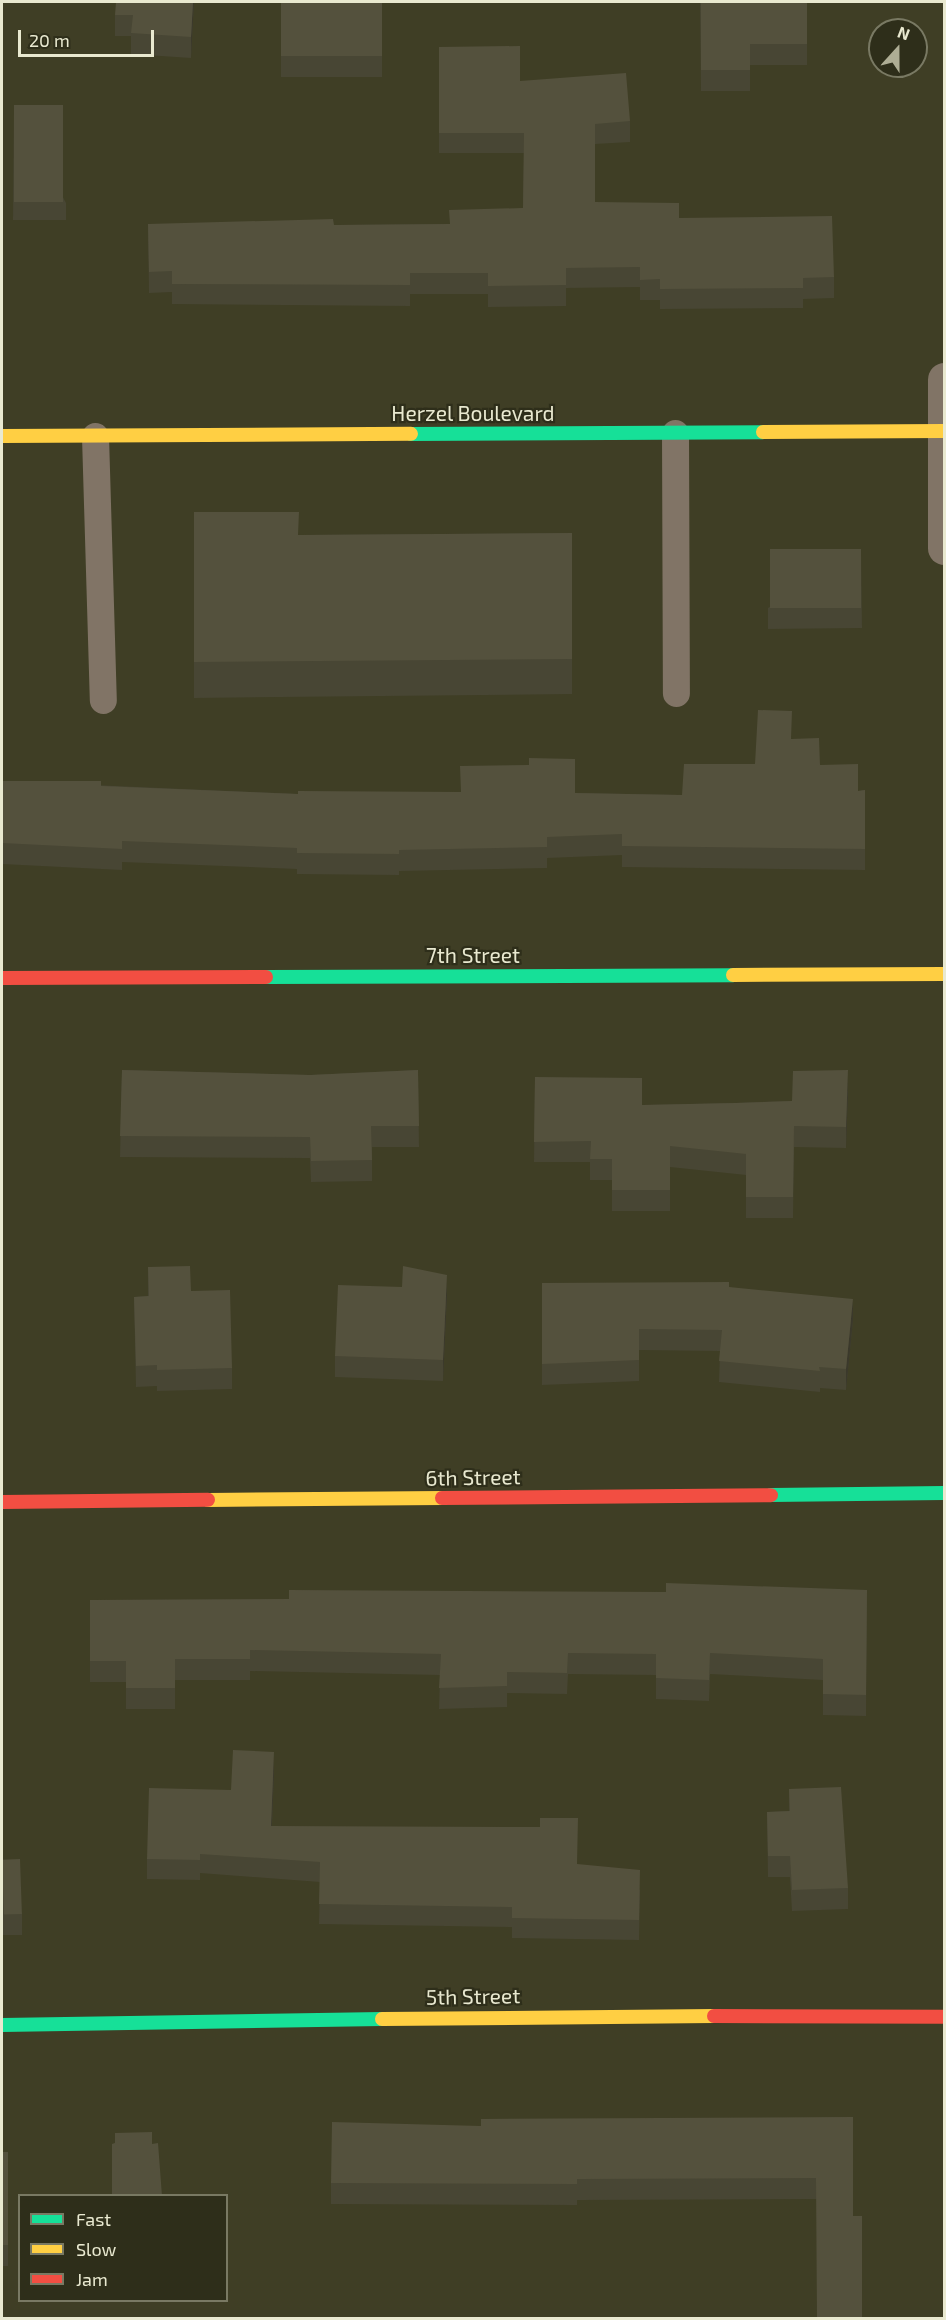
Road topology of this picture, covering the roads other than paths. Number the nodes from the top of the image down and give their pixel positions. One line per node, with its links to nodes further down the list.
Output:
1 (945, 380): 2 (street)
2 (943, 431): 3 (street, Herzel Boulevard); 6 (street)
3 (675, 433): 5 (street, Herzel Boulevard); 7 (lane)
4 (2, 436): 5 (street, Herzel Boulevard)
5 (95, 436): 8 (lane)
6 (945, 548)
7 (676, 693)
8 (103, 700)
9 (945, 974): 10 (street, 7th Street)
10 (2, 978)
11 (945, 1493): 12 (street, 6th Street)
12 (2, 1502)
13 (945, 2017): 14 (street, 5th Street)
14 (2, 2025)

